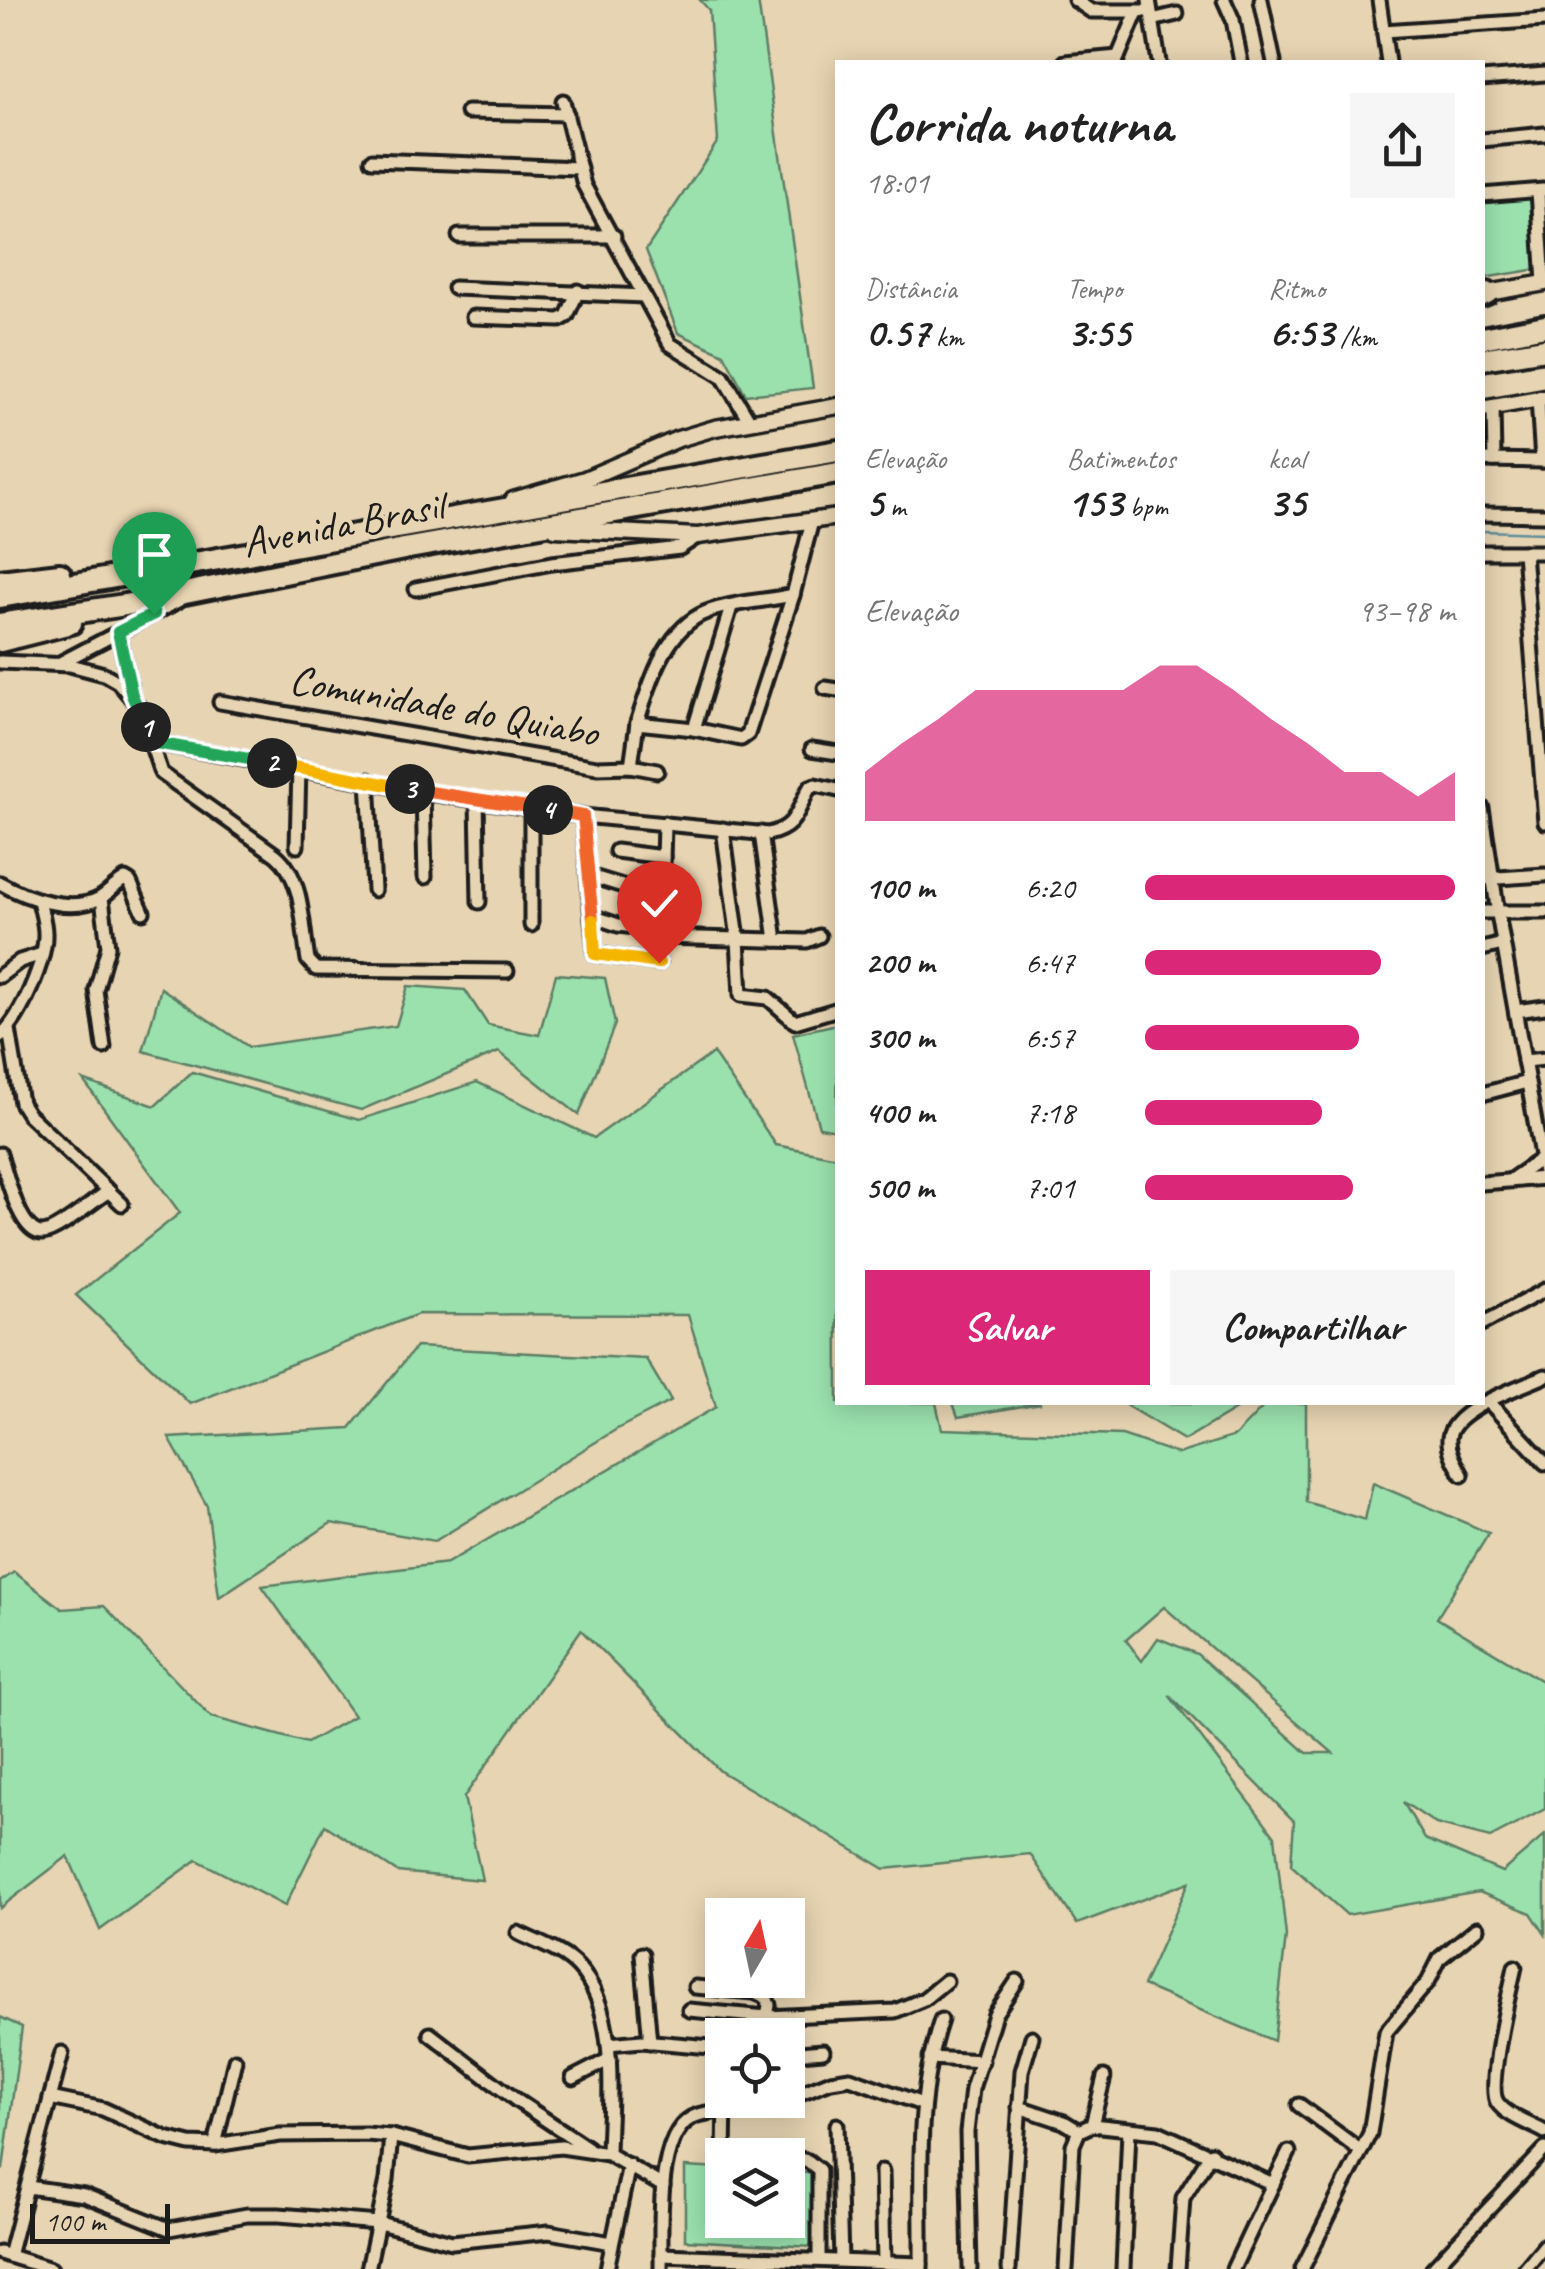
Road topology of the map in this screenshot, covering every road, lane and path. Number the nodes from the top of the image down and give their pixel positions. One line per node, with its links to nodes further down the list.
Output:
1 (1075, 0): 5 (street)
2 (1224, 0): 12 (street)
3 (1261, 0): 13 (street)
4 (1380, 0): 9 (street)
5 (1113, 6): 6 (street)
6 (1147, 11): 7 (street); 10 (street); 11 (street)
7 (1177, 14)
8 (1545, 20): 9 (street)
9 (1384, 31): 14 (street)
10 (1117, 60)
11 (1159, 60)
12 (1241, 60)
13 (1274, 60)
14 (1388, 60)
15 (1545, 74): 16 (street)
16 (1485, 79)
17 (467, 112): 21 (street)
18 (1545, 134): 19 (street)
19 (1485, 140)
20 (372, 160): 21 (street)
21 (578, 168): 25 (street)
22 (1542, 191): 23 (street); 26 (street)
23 (1485, 195)
24 (459, 236): 25 (street)
25 (614, 236): 30 (street)
26 (1545, 283): 29 (street)
27 (454, 288): 28 (street)
28 (578, 290): 30 (street); 31 (street)
29 (1485, 294)
30 (644, 296): 41 (street)
31 (474, 317)
32 (1545, 326): 33 (highway)
33 (1485, 337)
34 (1545, 349): 35 (highway)
35 (1507, 355): 36 (highway); 37 (highway)
36 (1545, 358)
37 (1485, 359)
38 (1542, 398): 40 (street); 44 (street)
39 (835, 406): 41 (street, Avenida Brasil)
40 (1488, 408): 43 (street)
41 (749, 420): 46 (street, Avenida Brasil)
42 (835, 451): 46 (highway, Avenida Brasil)
43 (1488, 460): 44 (street)
44 (1544, 461)
45 (835, 474): 51 (highway, Avenida Brasil)
46 (468, 514): 56 (highway, Avenida Brasil)
47 (1485, 514): 48 (street)
48 (1545, 514)
49 (835, 518): 50 (street, Avenida Brasil)
50 (812, 522): 52 (street, Avenida Brasil); 60 (street)
51 (524, 528): 52 (street, Avenida Brasil); 58 (highway, Avenida Brasil)
52 (698, 536): 59 (street)
53 (1485, 552): 54 (street)
54 (1524, 552): 55 (street); 85 (street)
55 (1545, 552)
56 (127, 574): 57 (highway); 61 (highway, Avenida Brasil)
57 (0, 581)
58 (200, 590): 62 (highway, Avenida Brasil); 65 (street)
59 (416, 590)
60 (793, 596): 63 (street); 72 (street)
61 (0, 597)
62 (125, 605): 64 (highway, Avenida Brasil); 66 (highway)
63 (731, 608): 71 (street); 72 (street)
64 (0, 624)
65 (118, 632): 68 (street); 69 (street)
66 (0, 641)
67 (0, 662): 68 (street)
68 (58, 664): 69 (street)
69 (132, 695): 73 (street)
70 (220, 702): 76 (street, Comunidade do Quiabo)
71 (636, 728): 72 (street); 76 (street)
72 (694, 729)
73 (150, 742): 77 (street); 117 (street)
74 (812, 749): 75 (street)
75 (835, 753)
76 (631, 766): 78 (street, Comunidade do Quiabo)
77 (299, 768): 79 (street); 89 (street)
78 (657, 771)
79 (368, 780): 81 (street); 98 (street)
80 (835, 789): 88 (street)
81 (423, 792): 82 (street); 95 (street)
82 (477, 800): 83 (street); 102 (street)
83 (531, 806): 84 (street); 108 (street)
84 (583, 816): 86 (street); 94 (street)
85 (1545, 822)
86 (664, 824): 87 (street); 92 (street)
87 (724, 829): 88 (street); 111 (street)
88 (762, 833): 112 (street)
89 (296, 846)
90 (1485, 847): 96 (street)
91 (616, 851): 92 (street)
92 (663, 857): 100 (street)
93 (1545, 875): 96 (street)
94 (590, 876): 100 (street); 107 (street)
95 (425, 877)
96 (1488, 880): 106 (street)
97 (0, 882): 101 (street)
98 (374, 890)
99 (102, 898): 101 (street); 103 (street); 123 (street)
100 (662, 898): 109 (street)
101 (40, 900): 115 (street)
102 (479, 902)
103 (143, 912)
104 (1485, 912): 106 (street)
105 (1545, 912): 106 (street)
106 (1498, 914): 113 (street)
107 (592, 916): 109 (street); 116 (street)
108 (531, 925)
109 (661, 930): 111 (street)
110 (819, 936): 112 (street)
111 (738, 939): 112 (street); 120 (street)
112 (776, 940)
113 (1503, 944): 114 (street); 121 (street)
114 (1485, 948)
115 (42, 954): 118 (street); 122 (street)
116 (659, 963)
117 (506, 971)
118 (0, 976)
119 (1545, 1007): 121 (street)
120 (835, 1010)
121 (1516, 1011): 125 (street)
122 (4, 1033): 134 (street)
123 (104, 1047)
124 (1545, 1059): 125 (street)
125 (1524, 1060): 126 (street)
126 (1527, 1082): 127 (street); 128 (street)
127 (1485, 1093)
128 (1538, 1114): 130 (street)
129 (0, 1154): 134 (street)
130 (1543, 1157): 131 (street); 132 (street)
131 (1545, 1178): 132 (street)
132 (1512, 1180): 133 (street)
133 (1485, 1183)
134 (108, 1191): 135 (street)
135 (122, 1204)
136 (1543, 1290): 137 (street)
137 (1485, 1322)
138 (1545, 1376): 139 (street)
139 (1489, 1402): 140 (street); 142 (street)
140 (1485, 1404)
141 (1483, 1405): 143 (street)
142 (1545, 1463)
143 (1462, 1475)
144 (1477, 1928): 183 (street)
145 (518, 1933): 157 (street)
146 (642, 1954): 156 (street)
147 (1516, 1967): 178 (street)
148 (946, 1981): 152 (street)
149 (1017, 1981): 165 (street)
150 (695, 1988): 152 (street)
151 (688, 2010): 152 (street)
152 (767, 2018)
153 (942, 2020): 162 (street)
154 (430, 2034): 182 (street)
155 (1032, 2037): 172 (street)
156 (650, 2042): 157 (street); 158 (street)
157 (608, 2044): 163 (street)
158 (705, 2047)
159 (823, 2051): 161 (street)
160 (62, 2052): 169 (street)
161 (805, 2053)
162 (930, 2058): 165 (street); 170 (street)
163 (610, 2059): 167 (street); 186 (street)
164 (236, 2060): 180 (street)
165 (982, 2061): 206 (street)
166 (1104, 2077): 174 (street)
167 (573, 2078)
168 (805, 2091): 170 (street)
169 (50, 2098): 180 (street); 192 (street)
170 (922, 2104): 201 (street)
171 (1299, 2105): 183 (street)
172 (1019, 2107): 177 (street); 207 (street)
173 (705, 2112): 191 (street)
174 (1092, 2124): 176 (street); 177 (street)
175 (838, 2125): 199 (street)
176 (1129, 2130): 185 (street); 209 (street)
177 (1079, 2131): 208 (street)
178 (1545, 2132)
179 (392, 2136): 180 (street); 182 (street); 193 (street)
180 (215, 2144)
181 (1545, 2149): 213 (street)
182 (591, 2150): 186 (street)
183 (1361, 2151): 212 (street)
184 (1289, 2152): 190 (street)
185 (1211, 2153): 190 (street); 210 (street)
186 (608, 2154): 188 (street)
187 (805, 2160): 198 (street)
188 (629, 2165): 191 (street); 194 (street)
189 (882, 2171): 200 (street)
190 (1273, 2184): 211 (street)
191 (663, 2186): 197 (street)
192 (28, 2187): 193 (street); 196 (street)
193 (379, 2223): 194 (street); 203 (street)
194 (612, 2242): 204 (street)
195 (1545, 2245): 214 (street)
196 (5, 2255): 202 (street)
197 (661, 2255): 198 (street); 205 (street)
198 (820, 2259): 199 (street)
199 (841, 2260): 200 (street)
200 (884, 2263): 201 (street)
201 (921, 2266)
202 (51, 2269)
203 (368, 2269)
204 (607, 2269)
205 (660, 2269)
206 (970, 2269)
207 (1009, 2269)
208 (1066, 2269)
209 (1123, 2269)
210 (1178, 2269)
211 (1233, 2269)
212 (1302, 2269)
213 (1432, 2269)
214 (1525, 2269)

